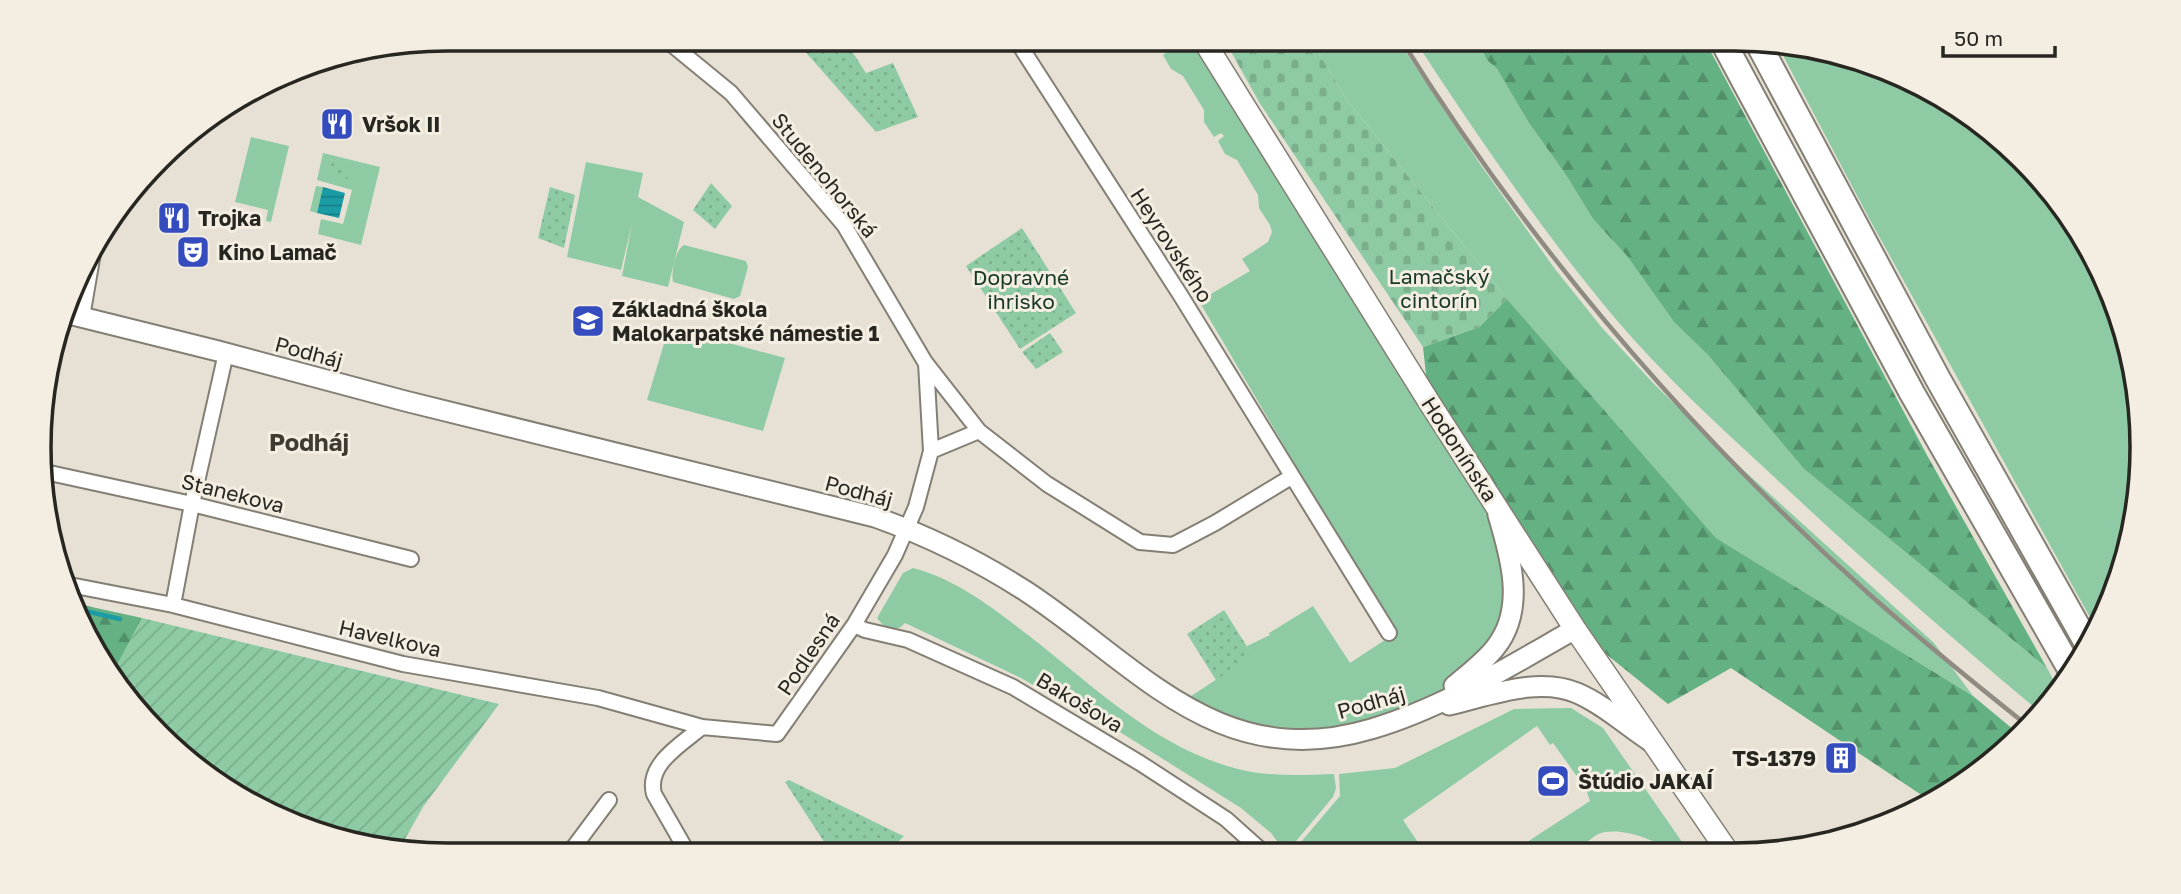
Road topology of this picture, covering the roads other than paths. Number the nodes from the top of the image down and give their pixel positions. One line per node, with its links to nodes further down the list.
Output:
1 (680, 51): 9 (street, Studenohorská)
2 (1023, 51): 13 (street, Heyrovského)
3 (1210, 51): 15 (main road, Hodonínska)
4 (1728, 51): 24 (highway)
5 (1763, 52): 23 (highway)
6 (81, 295): 7 (street)
7 (75, 316): 8 (street, Podháj)
8 (226, 353): 14 (street); 16 (street, Podháj)
9 (925, 362): 10 (street, Studenohorská); 11 (street, Studenohorská)
10 (978, 431): 11 (street); 13 (street, Studenohorská)
11 (931, 451): 16 (street, Studenohorská)
12 (52, 474): 14 (street, Stanekova)
13 (1291, 477): 22 (street, Heyrovského)
14 (192, 504): 17 (street, Stanekova); 19 (street)
15 (1495, 504): 21 (main road, Hodonínska); 25 (street)
16 (907, 528): 20 (street, Podlesná); 25 (street, Podháj)
17 (411, 559)
18 (76, 586): 19 (street, Havelkova)
19 (173, 605): 26 (street, Havelkova)
20 (854, 625): 26 (street, Podlesná); 31 (street, Bakošova)
21 (1575, 629): 25 (street, Podháj); 27 (main road, Hodonínska)
22 (1389, 633)
23 (2082, 635)
24 (2066, 662)
25 (1427, 709): 27 (street)
26 (702, 727): 30 (street)
27 (1652, 743): 32 (main road, Hodonínska)
28 (609, 800): 29 (street)
29 (577, 843)
30 (683, 843)
31 (1253, 843)
32 (1722, 843)

